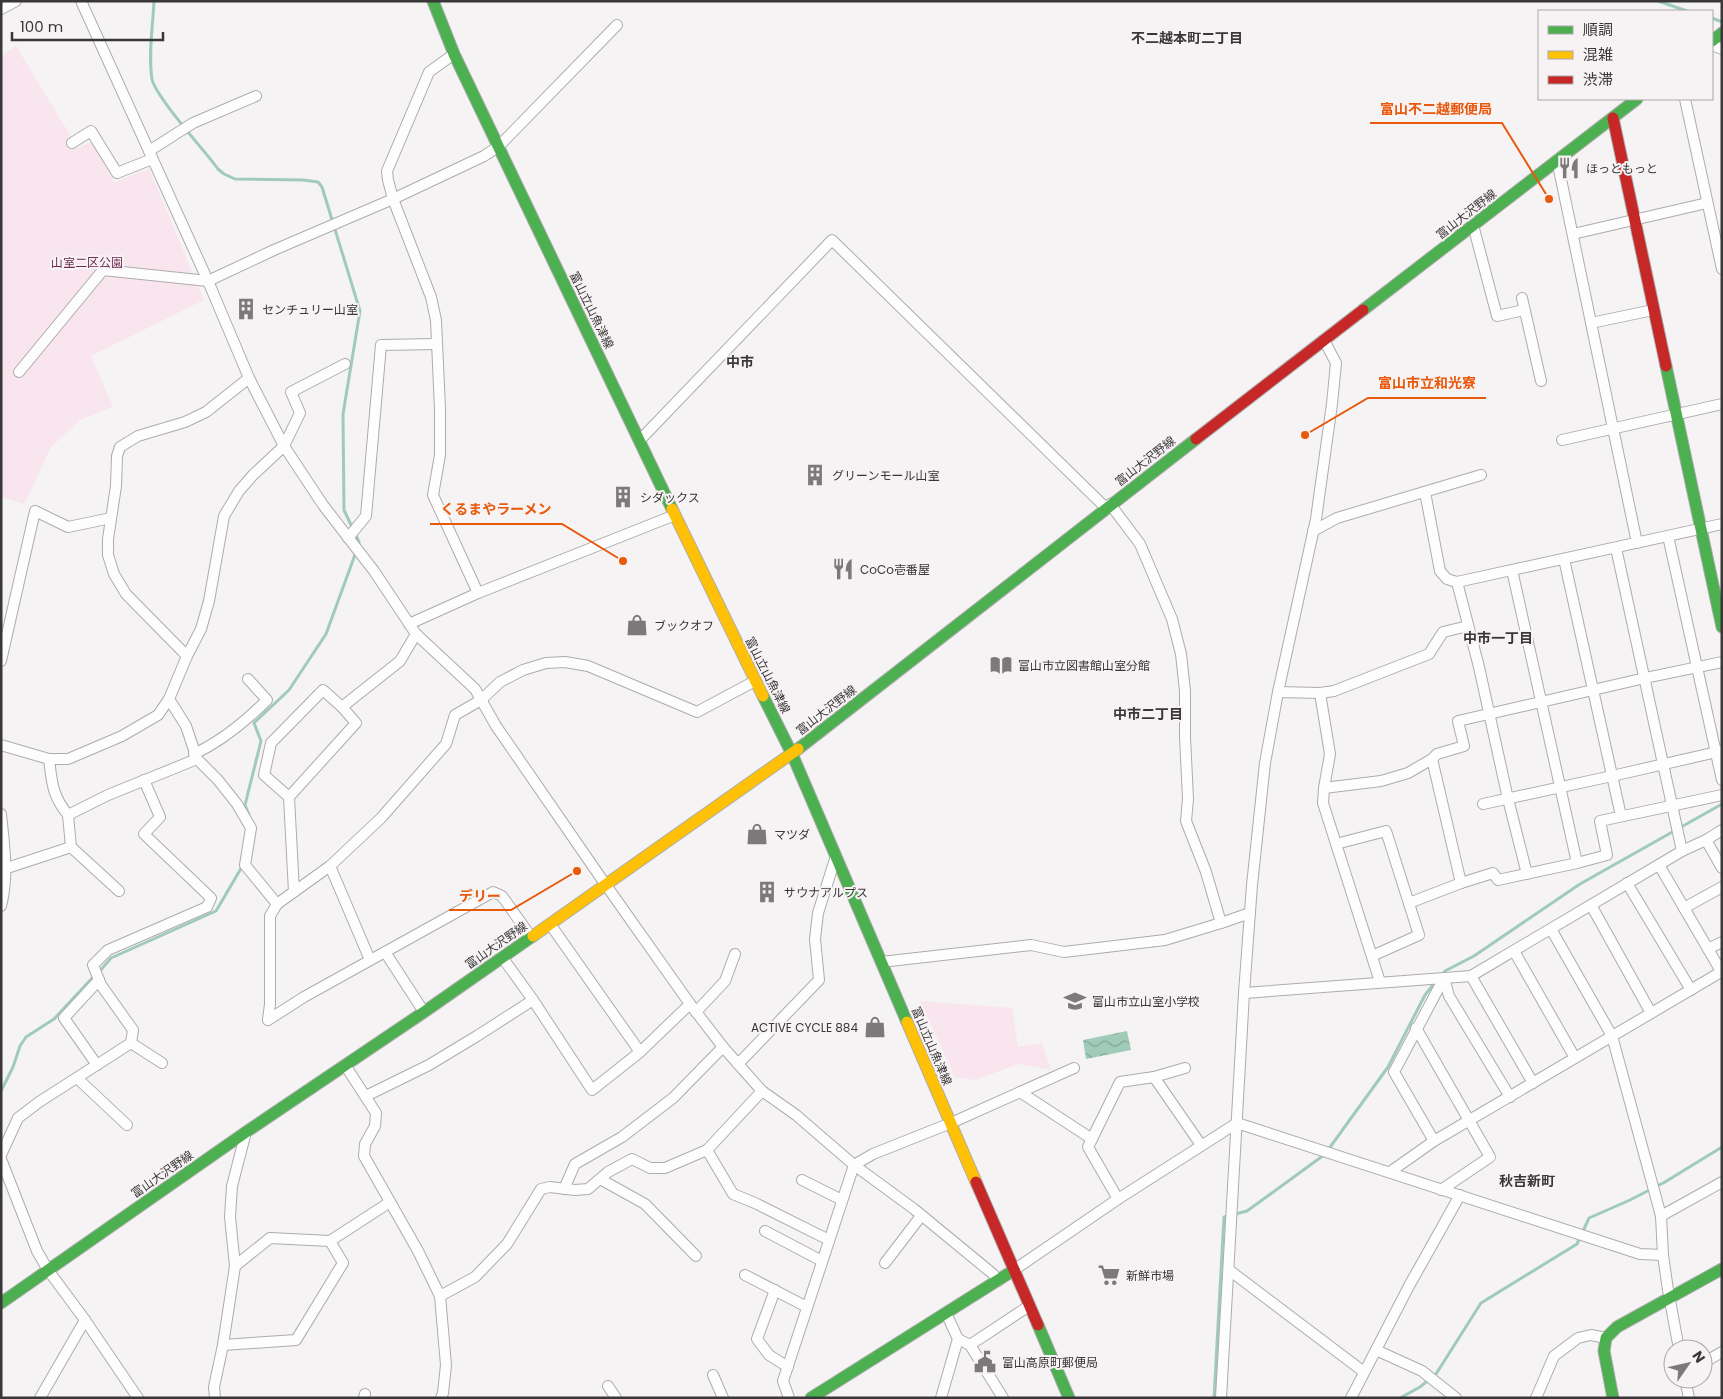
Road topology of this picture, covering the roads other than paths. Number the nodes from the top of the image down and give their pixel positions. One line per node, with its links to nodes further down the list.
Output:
1 (16, 1): 4 (street)
2 (81, 1): 13 (street)
3 (433, 1): 6 (main road, 富山立山魚津線)
4 (1, 9)
5 (617, 25): 12 (street)
6 (454, 54): 12 (main road, 富山立山魚津線); 15 (street)
7 (256, 96): 13 (street)
8 (1636, 100): 10 (main road, 富山大沢野線)
9 (1685, 100): 16 (street)
10 (1613, 118): 14 (main road, 富山大沢野線); 17 (main road)
11 (72, 143): 13 (street)
12 (499, 146): 15 (street); 35 (main road, 富山立山魚津線)
13 (151, 155): 21 (street)
14 (1557, 160): 18 (main road, 富山大沢野線); 19 (street)
15 (393, 199): 21 (street); 27 (street)
16 (1708, 203): 17 (street); 20 (street)
17 (1634, 220): 19 (street); 24 (main road)
18 (1473, 226): 23 (street); 26 (main road, 富山大沢野線)
19 (1573, 234): 25 (street)
20 (1722, 269)
21 (208, 281): 29 (street); 30 (street)
22 (1522, 298): 23 (street)
23 (1524, 310): 31 (street)
24 (1653, 310): 25 (street); 33 (main road)
25 (1591, 323): 34 (street)
26 (1324, 340): 40 (main road, 富山大沢野線); 45 (street)
27 (437, 344): 47 (street); 53 (street)
28 (345, 364): 37 (street)
29 (20, 372)
30 (249, 378): 37 (street); 42 (street)
31 (1541, 381)
32 (1722, 404): 33 (street)
33 (1675, 414): 34 (street); 44 (main road)
34 (1613, 428): 36 (street); 48 (street)
35 (640, 440): 40 (street); 41 (main road, 富山立山魚津線)
36 (1562, 440)
37 (284, 446): 47 (street); 58 (street)
38 (1481, 474): 39 (street)
39 (1425, 492): 45 (street); 52 (street)
40 (1108, 506): 75 (main road, 富山大沢野線); 117 (street)
41 (675, 515): 53 (street); 64 (main road, 富山立山魚津線)
42 (111, 518): 58 (street); 59 (street)
43 (1722, 524): 44 (street)
44 (1700, 529): 46 (street); 56 (main road)
45 (1313, 531): 66 (street)
46 (1668, 536): 48 (street); 61 (street)
47 (348, 538): 54 (street)
48 (1638, 543): 49 (street)
49 (1616, 548): 50 (street); 62 (street)
50 (1564, 559): 51 (street); 65 (street)
51 (1512, 570): 52 (street); 70 (street)
52 (1458, 582): 55 (street)
53 (478, 593): 54 (street)
54 (409, 624): 57 (street)
55 (1468, 626): 67 (street); 72 (street)
56 (1722, 627)
57 (416, 634): 69 (street); 71 (street)
58 (187, 656): 68 (street)
59 (1, 661)
60 (1722, 662): 61 (street)
61 (1696, 667): 62 (street); 74 (street)
62 (1645, 678): 65 (street); 79 (street)
63 (248, 679): 76 (street)
64 (755, 681): 69 (street); 75 (main road, 富山立山魚津線)
65 (1593, 690): 70 (street); 80 (street)
66 (1278, 692): 67 (street); 116 (street)
67 (1320, 693): 84 (street)
68 (169, 699): 76 (street); 77 (street)
69 (480, 700): 101 (street); 107 (street)
70 (1542, 702): 72 (street); 83 (street)
71 (342, 707): 86 (street); 86 (street)
72 (1490, 714): 78 (street); 87 (street)
73 (1, 745): 77 (street)
74 (1718, 752): 79 (street); 82 (street)
75 (792, 754): 98 (main road, 富山立山魚津線); 107 (main road, 富山大沢野線)
76 (196, 756): 81 (street); 112 (street)
77 (49, 759): 91 (street)
78 (1432, 759): 84 (street); 105 (street)
79 (1663, 764): 80 (street); 89 (street)
80 (1612, 776): 83 (street); 92 (street)
81 (144, 780): 91 (street); 133 (street)
82 (1722, 780)
83 (1561, 787): 87 (street); 99 (street)
84 (1324, 788): 95 (street)
85 (1722, 795): 89 (street)
86 (289, 797): 110 (street)
87 (1508, 799): 88 (street); 104 (street)
88 (1483, 804)
89 (1673, 806): 92 (street); 97 (street)
90 (1, 814): 103 (street)
91 (68, 815): 96 (street)
92 (1621, 816): 99 (street)
93 (1722, 830): 94 (street)
94 (1706, 840): 97 (street); 102 (street)
95 (1336, 844): 111 (street); 126 (street)
96 (71, 847): 103 (street); 109 (street)
97 (1682, 851): 100 (street)
98 (836, 855): 129 (main road, 富山立山魚津線); 148 (street)
99 (1577, 864): 104 (street)
100 (1659, 865): 106 (street); 115 (street)
101 (330, 866): 110 (street); 128 (street)
102 (1722, 868)
103 (3, 869): 114 (street)
104 (1527, 874): 105 (street)
105 (1461, 882): 111 (street)
106 (1627, 883): 113 (street); 135 (street)
107 (606, 885): 118 (main road, 富山大沢野線); 138 (street)
108 (1722, 887): 115 (street)
109 (119, 891)
110 (294, 892): 112 (street)
111 (1409, 903): 126 (street)
112 (277, 904): 128 (street)
113 (1591, 905): 119 (street); 140 (street)
114 (1, 906)
115 (1684, 908): 122 (street)
116 (1250, 913): 117 (street); 136 (street)
117 (1222, 923): 129 (street)
118 (550, 924): 120 (main road, 富山大沢野線); 145 (street)
119 (1551, 929): 123 (street); 142 (street)
120 (531, 937): 124 (street); 127 (main road, 富山大沢野線)
121 (1722, 942): 122 (street)
122 (1708, 950): 130 (street)
123 (1514, 951): 131 (street); 146 (street)
124 (385, 952): 128 (street); 139 (street)
125 (735, 954): 138 (street)
126 (1372, 956): 134 (street)
127 (502, 957): 137 (street); 139 (main road, 富山大沢野線)
128 (370, 960)
129 (881, 962): 161 (main road, 富山立山魚津線)
130 (1722, 972): 135 (street)
131 (1471, 976): 132 (street); 155 (street)
132 (1444, 978): 134 (street); 141 (street); 159 (street)
133 (99, 980): 143 (street); 149 (street)
134 (1380, 982): 136 (street)
135 (1691, 990): 140 (street)
136 (1244, 993): 162 (street)
137 (533, 1000): 145 (street); 158 (street)
138 (693, 1008): 144 (street); 145 (street)
139 (424, 1012): 150 (main road, 富山大沢野線)
140 (1651, 1013): 142 (street)
141 (1416, 1028): 160 (street); 166 (street)
142 (1612, 1036): 146 (street); 182 (street)
143 (131, 1043): 147 (street); 149 (street)
144 (723, 1048): 148 (street); 175 (street)
145 (640, 1052)
146 (1575, 1058): 155 (street)
147 (162, 1063)
148 (738, 1064): 156 (street)
149 (97, 1065): 153 (street)
150 (345, 1065): 158 (street); 164 (main road, 富山大沢野線)
151 (1074, 1068): 157 (street)
152 (1185, 1068): 154 (street)
153 (76, 1078): 163 (street); 169 (street)
154 (1154, 1078): 165 (street); 167 (street)
155 (1533, 1083): 159 (street)
156 (762, 1091): 168 (street); 170 (street)
157 (1020, 1092): 161 (street); 165 (street)
158 (366, 1096): 180 (street)
159 (1510, 1097): 160 (street)
160 (1469, 1120): 166 (street); 176 (street)
161 (951, 1123): 170 (street); 193 (main road, 富山立山魚津線)
162 (1237, 1123): 167 (street); 171 (street); 194 (street)
163 (128, 1125)
164 (246, 1132): 190 (street); 192 (main road, 富山大沢野線)
165 (1092, 1139): 178 (street)
166 (1434, 1141): 171 (street)
167 (1201, 1145): 178 (street)
168 (707, 1150): 172 (street); 184 (street)
169 (1, 1157): 192 (street)
170 (854, 1164): 179 (street); 181 (street)
171 (1390, 1172): 176 (street)
172 (600, 1179): 175 (street); 187 (street)
173 (802, 1180): 179 (street)
174 (1722, 1182): 182 (street)
175 (564, 1189): 198 (street)
176 (1442, 1190): 177 (street)
177 (1460, 1195): 186 (street); 210 (street)
178 (1118, 1199): 193 (street)
179 (842, 1200): 184 (street)
180 (390, 1202): 185 (street); 198 (street)
181 (921, 1216): 189 (street); 196 (street)
182 (1661, 1216): 186 (street)
183 (765, 1231): 188 (street)
184 (829, 1240): 188 (street)
185 (330, 1241): 190 (street); 208 (street)
186 (1663, 1255): 199 (street)
187 (696, 1256)
188 (822, 1261): 202 (street)
189 (885, 1263)
190 (235, 1266): 208 (street)
191 (1722, 1268): 199 (main road)
192 (48, 1270): 200 (main road, 富山大沢野線); 204 (street)
193 (1014, 1270): 196 (main road); 201 (main road, 富山立山魚津線)
194 (1229, 1270): 212 (street); 226 (street)
195 (745, 1275): 197 (street)
196 (998, 1281): 203 (main road)
197 (775, 1290): 202 (street); 211 (street)
198 (440, 1296): 218 (street)
199 (1669, 1298): 205 (main road); 207 (street)
200 (1, 1303)
201 (1030, 1306): 209 (street); 225 (main road, 富山立山魚津線)
202 (807, 1307): 211 (street)
203 (946, 1314): 206 (street); 222 (main road)
204 (85, 1320): 215 (street); 216 (street)
205 (1606, 1338): 229 (street); 230 (main road)
206 (958, 1339): 209 (street); 223 (street)
207 (1677, 1339)
208 (223, 1345): 217 (street)
209 (970, 1346): 224 (street)
210 (1376, 1350): 212 (street); 228 (street)
211 (788, 1367): 221 (street)
212 (1364, 1372): 227 (street)
213 (713, 1375): 220 (street)
214 (608, 1386): 219 (street)
215 (40, 1398)
216 (138, 1398)
217 (215, 1398)
218 (441, 1398)
219 (616, 1398)
220 (723, 1398)
221 (788, 1398)
222 (810, 1398)
223 (941, 1398)
224 (1003, 1398)
225 (1069, 1398)
226 (1221, 1398)
227 (1351, 1398)
228 (1456, 1398)
229 (1536, 1398)
230 (1613, 1398)

